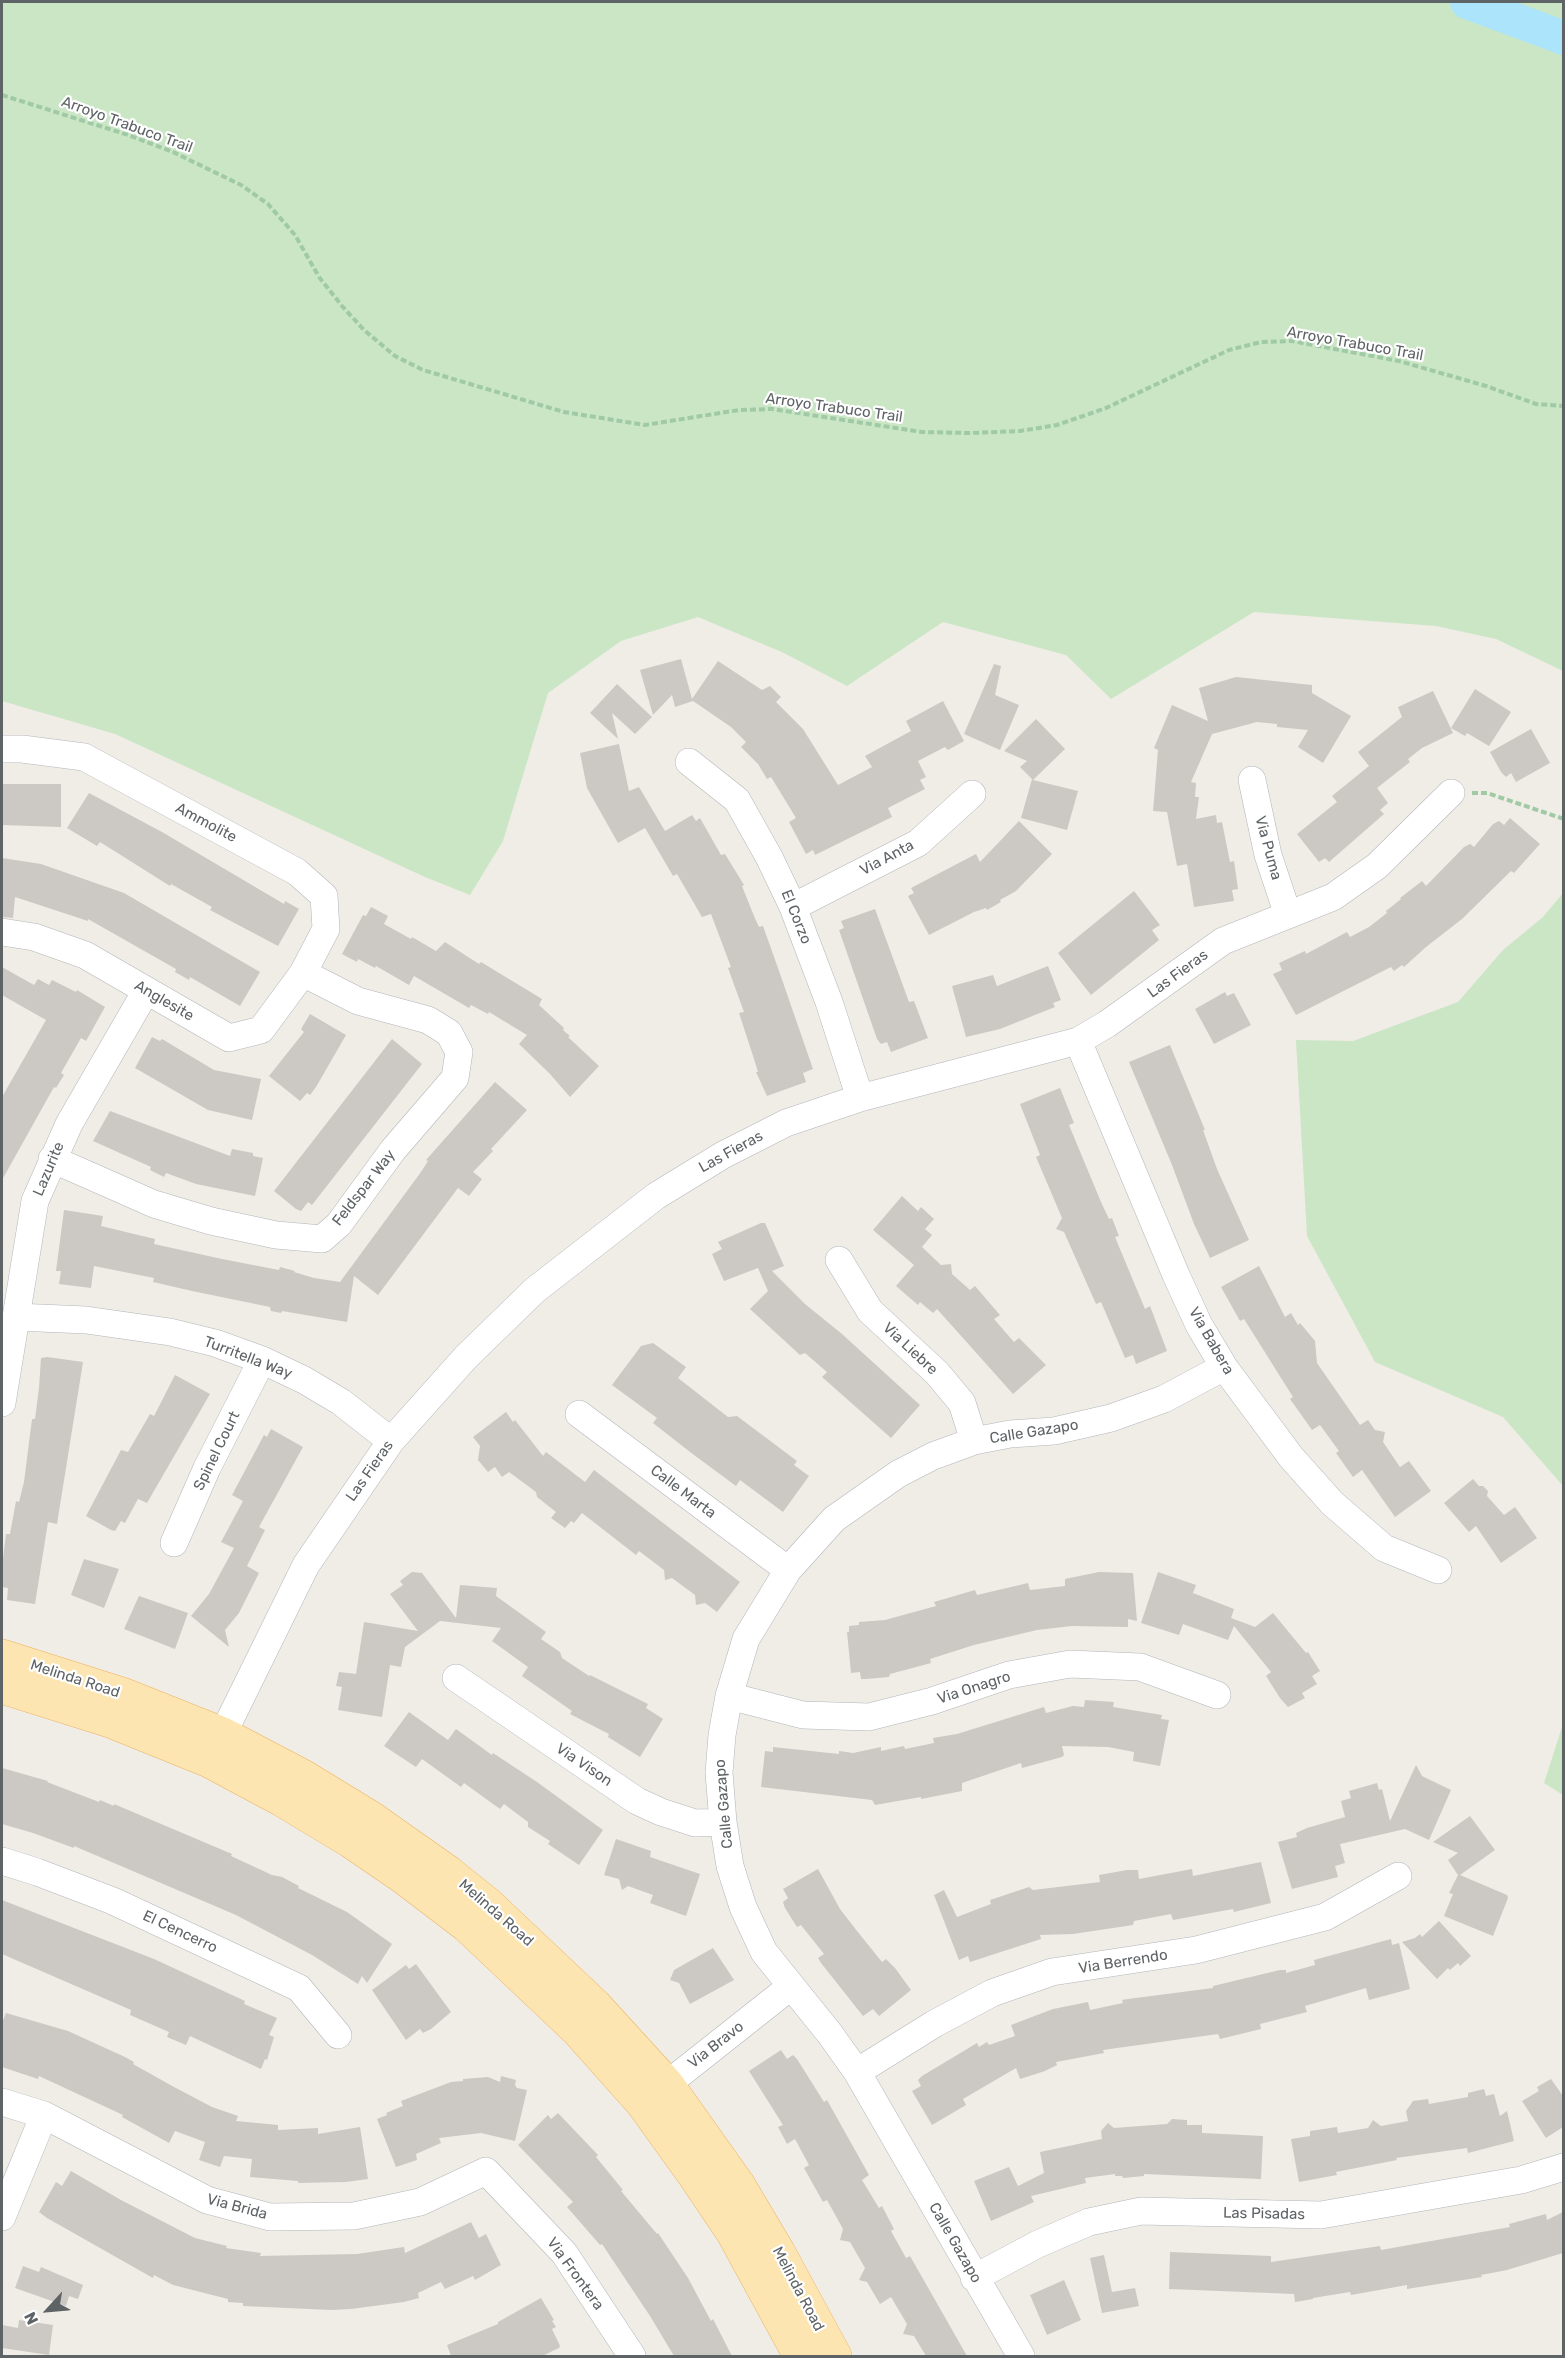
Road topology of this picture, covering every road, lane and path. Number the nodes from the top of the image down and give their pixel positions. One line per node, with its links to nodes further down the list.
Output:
1 (2, 95): 2 (path, Arroyo Trabuco Trail)
2 (1563, 406)
3 (2, 750): 12 (street, Ammolite)
4 (689, 762): 9 (street, El Corzo)
5 (1252, 780): 10 (street, Via Puma)
6 (1451, 793): 8 (path); 10 (street, Las Fieras)
7 (972, 794): 9 (street, Via Anta)
8 (1563, 819)
9 (793, 907): 15 (street, El Corzo)
10 (1287, 915): 14 (street, Las Fieras)
11 (2, 932): 13 (street, Anglesite)
12 (303, 973): 13 (street, Anglesite); 16 (street, Feldspar Way)
13 (146, 991): 16 (street, Lazurite)
14 (1078, 1041): 15 (street, Las Fieras); 20 (street, Via Babera)
15 (860, 1098): 23 (street, Las Fieras)
16 (52, 1159): 18 (street, Lazurite)
17 (839, 1260): 24 (street, Via Liebre)
18 (16, 1317): 19 (street, Turritella Way); 21 (street, Lazurite)
19 (262, 1360): 23 (street, Turritella Way); 25 (street, Spinel Court)
20 (1224, 1367): 24 (street, Calle Gazapo); 27 (street, Via Babera)
21 (2, 1403)
22 (579, 1414): 26 (street, Calle Marta)
23 (391, 1441): 33 (street, Las Fieras)
24 (974, 1441): 26 (street, Calle Gazapo)
25 (174, 1543)
26 (788, 1570): 32 (street, Calle Gazapo)
27 (1438, 1570)
28 (2, 1656): 33 (main road, Melinda Road)
29 (456, 1678): 34 (street, Via Vison)
30 (2, 1687): 33 (main road, Melinda Road)
31 (1217, 1695): 32 (street, Via Onagro)
32 (729, 1696): 34 (street, Calle Gazapo)
33 (216, 1747): 40 (main road, Melinda Road)
34 (723, 1822): 37 (street, Calle Gazapo)
35 (2, 1861): 38 (street, El Cencerro)
36 (1398, 1876): 39 (street, Via Berrendo)
37 (790, 1987): 39 (street, Calle Gazapo); 40 (street, Via Bravo)
38 (338, 2035)
39 (857, 2072): 46 (street, Calle Gazapo)
40 (655, 2094): 48 (main road, Melinda Road); 49 (main road, Melinda Road)
41 (2, 2102): 42 (street, Via Brida)
42 (44, 2115): 44 (street, Via Brida); 45 (street)
43 (1563, 2168): 46 (street, Las Pisadas)
44 (486, 2171): 47 (street, Via Frontera)
45 (2, 2217)
46 (974, 2278): 50 (street, Calle Gazapo)
47 (622, 2353)
48 (800, 2356)
49 (835, 2356)
50 (1021, 2356)

